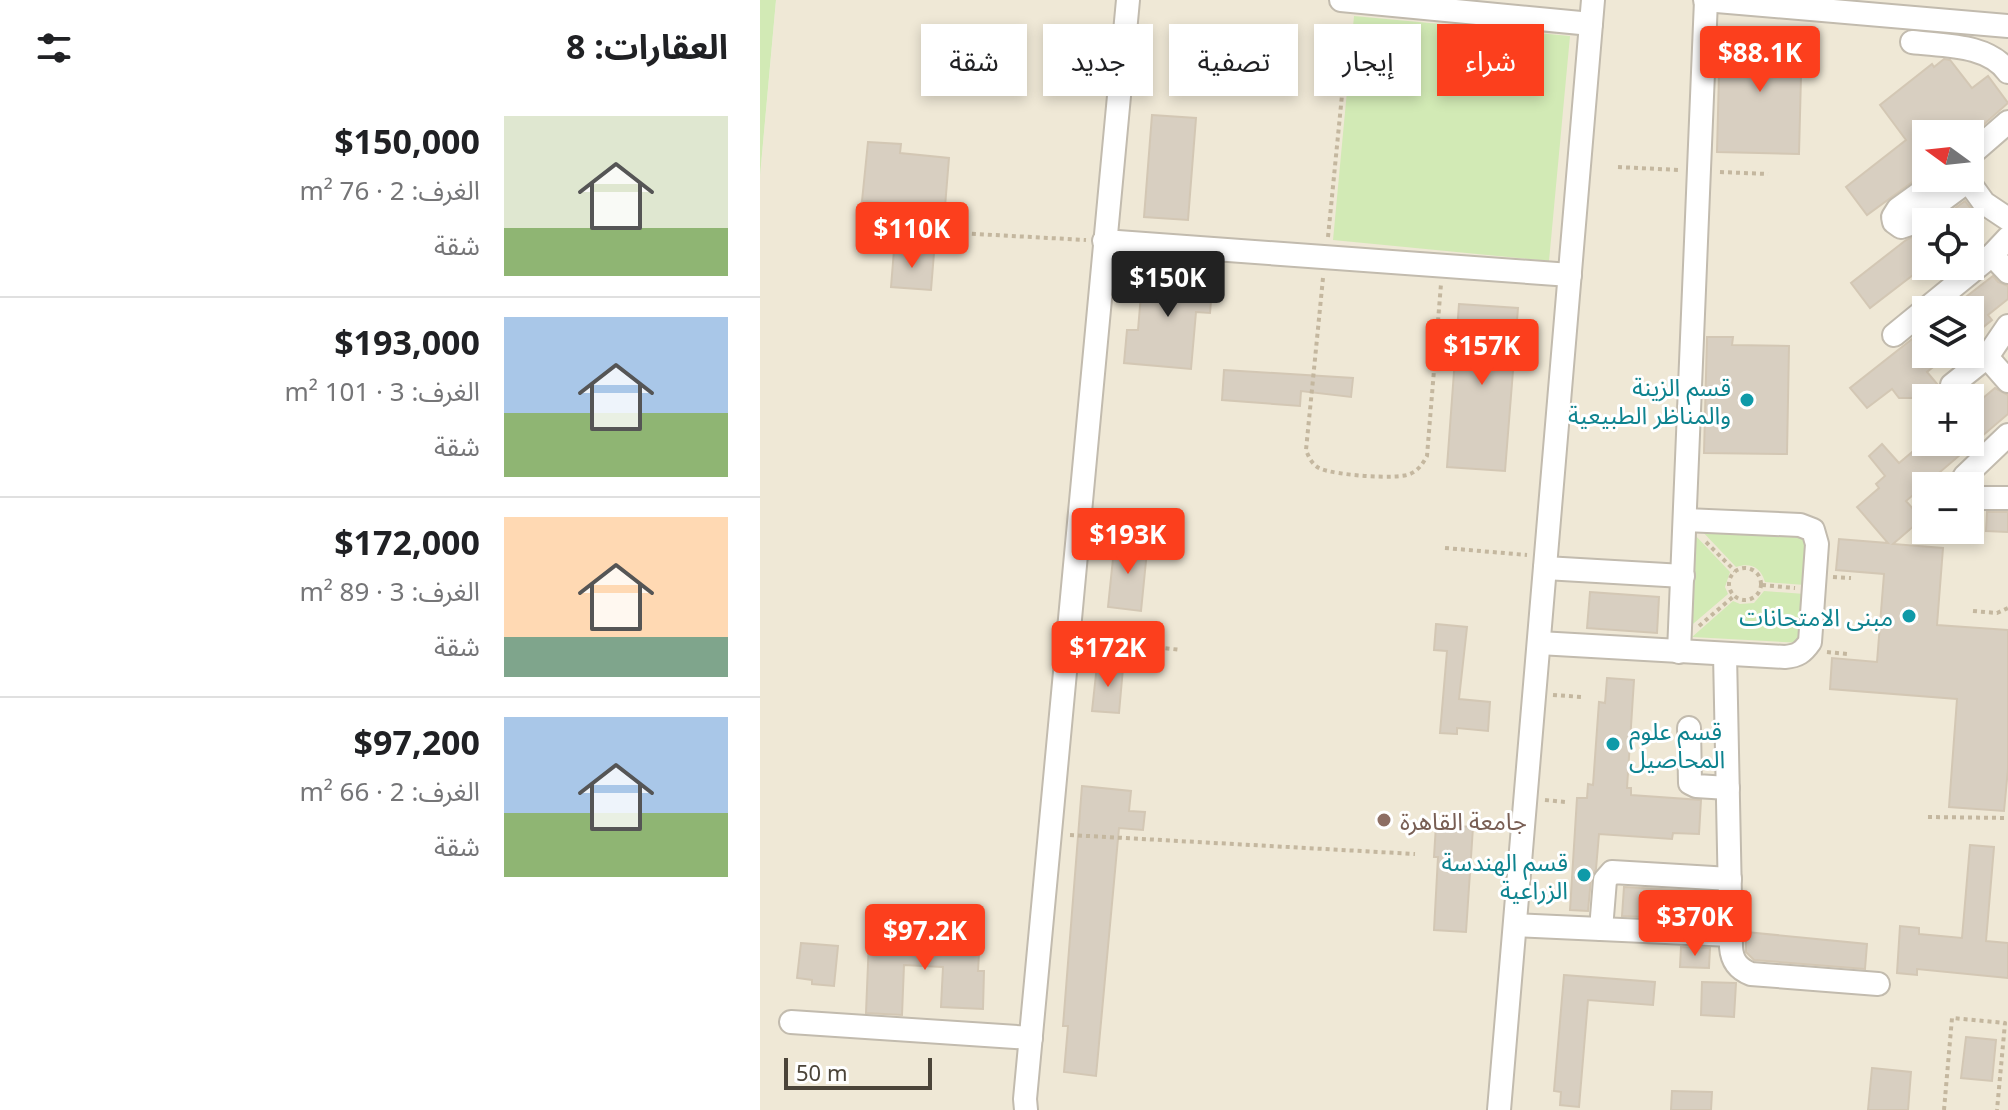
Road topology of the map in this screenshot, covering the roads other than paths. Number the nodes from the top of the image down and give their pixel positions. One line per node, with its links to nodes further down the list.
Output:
1 (1128, 0): 16 (street)
2 (1341, 0): 5 (street)
3 (1593, 0): 5 (street)
4 (1706, 0): 6 (street); 29 (street)
5 (1591, 24): 19 (street)
6 (2008, 26)
7 (1912, 42): 8 (street)
8 (2008, 72)
9 (2008, 122): 10 (street)
10 (1984, 143)
11 (1928, 192): 12 (street)
12 (1945, 192)
13 (1976, 192): 14 (street)
14 (2008, 219)
15 (2008, 238): 17 (street)
16 (1104, 241): 19 (street); 43 (street)
17 (1992, 255): 18 (street); 21 (street)
18 (2008, 272)
19 (1570, 275): 30 (street)
20 (2008, 326): 22 (street)
21 (1894, 335)
22 (1987, 357): 23 (street); 24 (street)
23 (2008, 381)
24 (1953, 384)
25 (2008, 435): 26 (street)
26 (1969, 472)
27 (1984, 498): 28 (street)
28 (2008, 498)
29 (1685, 520): 31 (street); 34 (street)
30 (1546, 562): 31 (street); 32 (street)
31 (1683, 576): 33 (street)
32 (1539, 643): 33 (street); 38 (street)
33 (1679, 647): 34 (street)
34 (1725, 654): 36 (street)
35 (1689, 728): 36 (street)
36 (1728, 788): 37 (street)
37 (1730, 879): 39 (street); 40 (street)
38 (1515, 925): 39 (street); 45 (street)
39 (1601, 929): 40 (street)
40 (1731, 935): 41 (street)
41 (1878, 984)
42 (791, 1022): 43 (street)
43 (1031, 1038): 44 (street)
44 (1026, 1110)
45 (1499, 1110)

